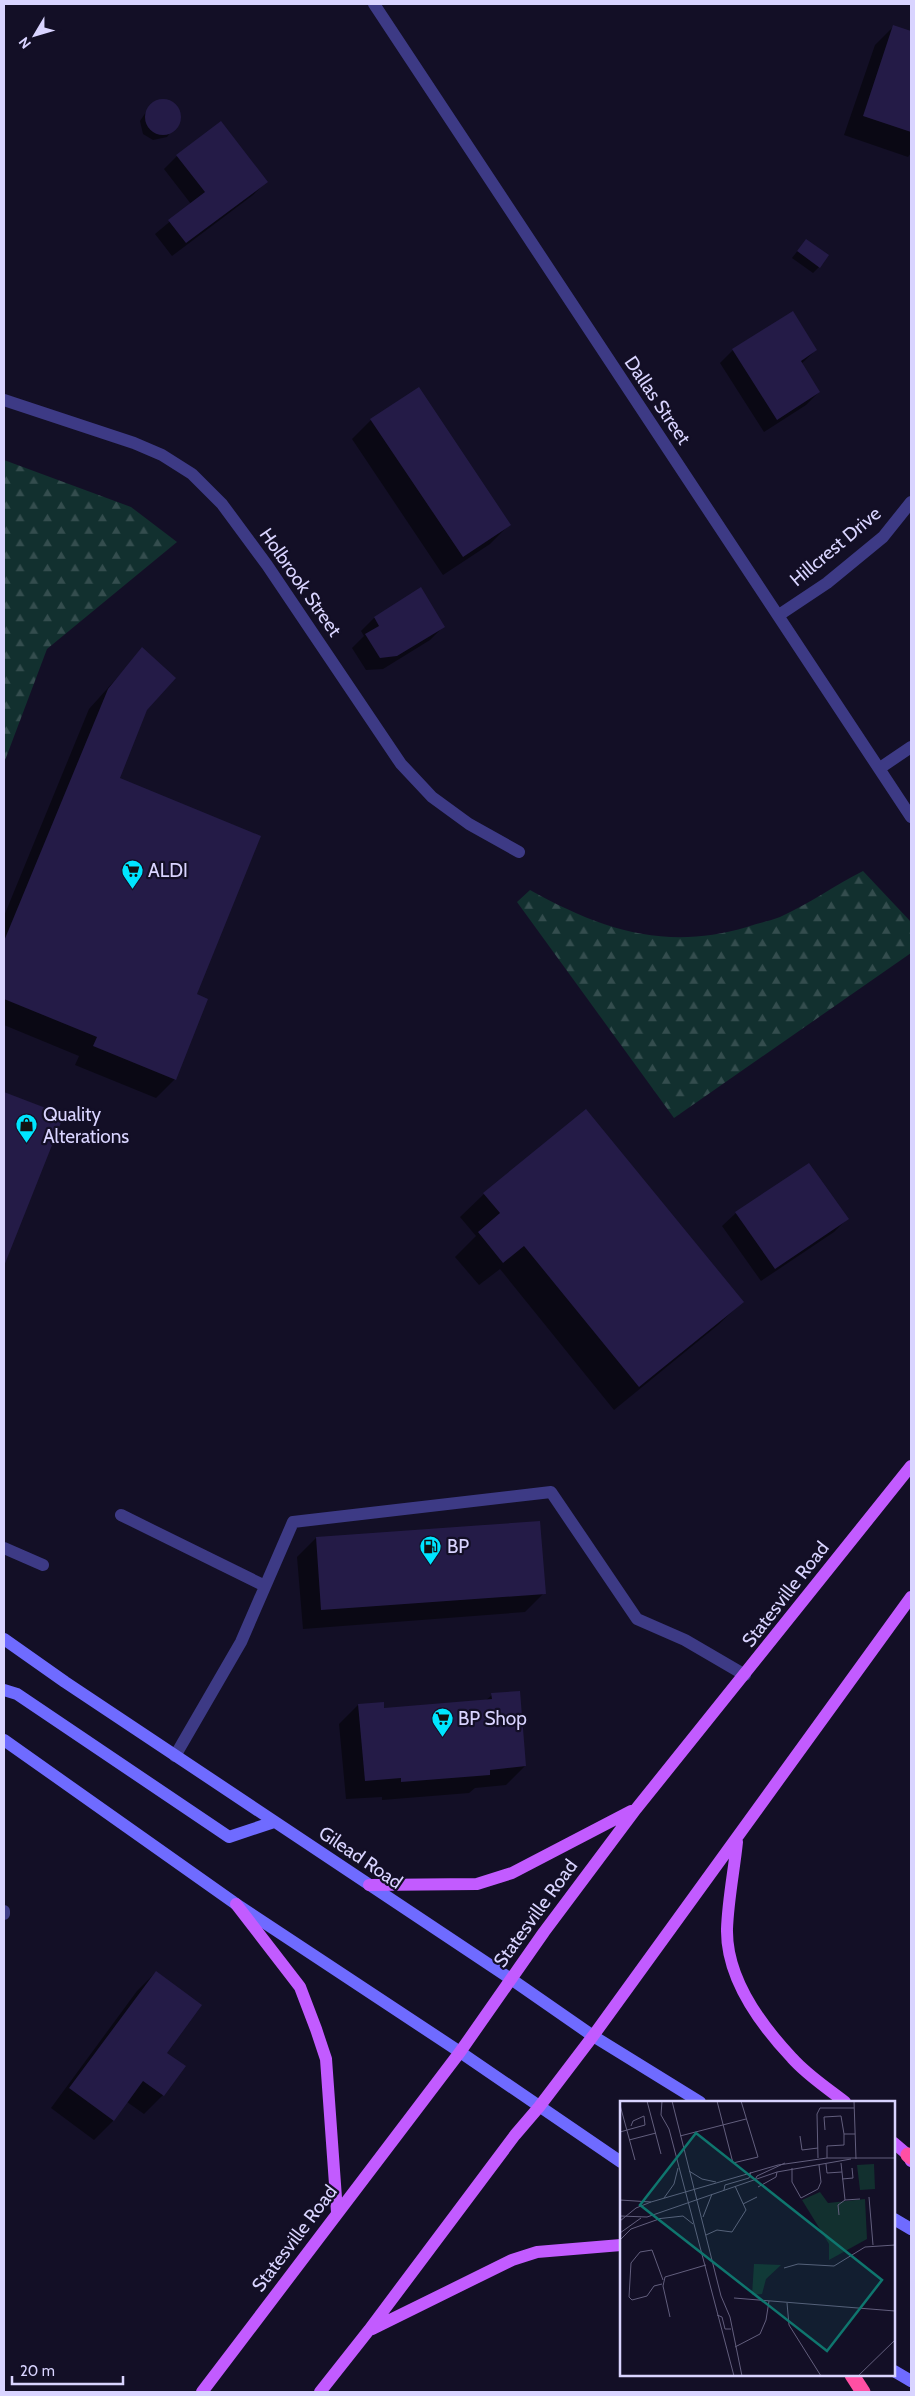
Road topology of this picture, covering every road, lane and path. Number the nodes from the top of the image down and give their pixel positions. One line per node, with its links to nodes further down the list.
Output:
1 (374, 4): 4 (street, Dallas Street)
2 (4, 400): 8 (street, Holbrook Street)
3 (911, 502): 4 (street, Hillcrest Drive)
4 (779, 615): 6 (street, Dallas Street)
5 (911, 747): 6 (street)
6 (880, 768): 7 (street, Dallas Street)
7 (911, 817)
8 (519, 852)
9 (911, 1466): 16 (main road, Statesville Road)
10 (121, 1515): 13 (street)
11 (4, 1548): 12 (street)
12 (43, 1565)
13 (265, 1586): 16 (street); 19 (street)
14 (911, 1598): 22 (main road)
15 (4, 1639): 19 (main road, Gilead Road)
16 (745, 1675): 20 (main road, Statesville Road)
17 (4, 1690): 21 (main road)
18 (4, 1740): 24 (main road)
19 (175, 1756): 21 (main road, Gilead Road)
20 (636, 1809): 23 (main road); 25 (main road, Statesville Road)
21 (274, 1822): 23 (main road, Gilead Road)
22 (738, 1840): 26 (main road); 29 (main road)
23 (369, 1886): 25 (main road, Gilead Road)
24 (236, 1904): 27 (main road); 34 (main road)
25 (511, 1978): 26 (main road, Gilead Road); 27 (main road, Statesville Road)
26 (593, 2036): 28 (main road, Gilead Road); 30 (main road)
27 (460, 2052): 30 (main road); 34 (main road, Statesville Road)
28 (698, 2101)
29 (843, 2101)
30 (539, 2107): 33 (main road); 38 (main road)
31 (895, 2144): 32 (main road)
32 (910, 2158)
33 (620, 2161)
34 (337, 2212): 42 (main road, Statesville Road)
35 (895, 2219): 36 (main road)
36 (911, 2229)
37 (620, 2245): 38 (main road)
38 (369, 2330): 43 (main road)
39 (895, 2372): 41 (main road)
40 (853, 2376): 44 (highway)
41 (911, 2382)
42 (202, 2392)
43 (320, 2392)
44 (863, 2392)

